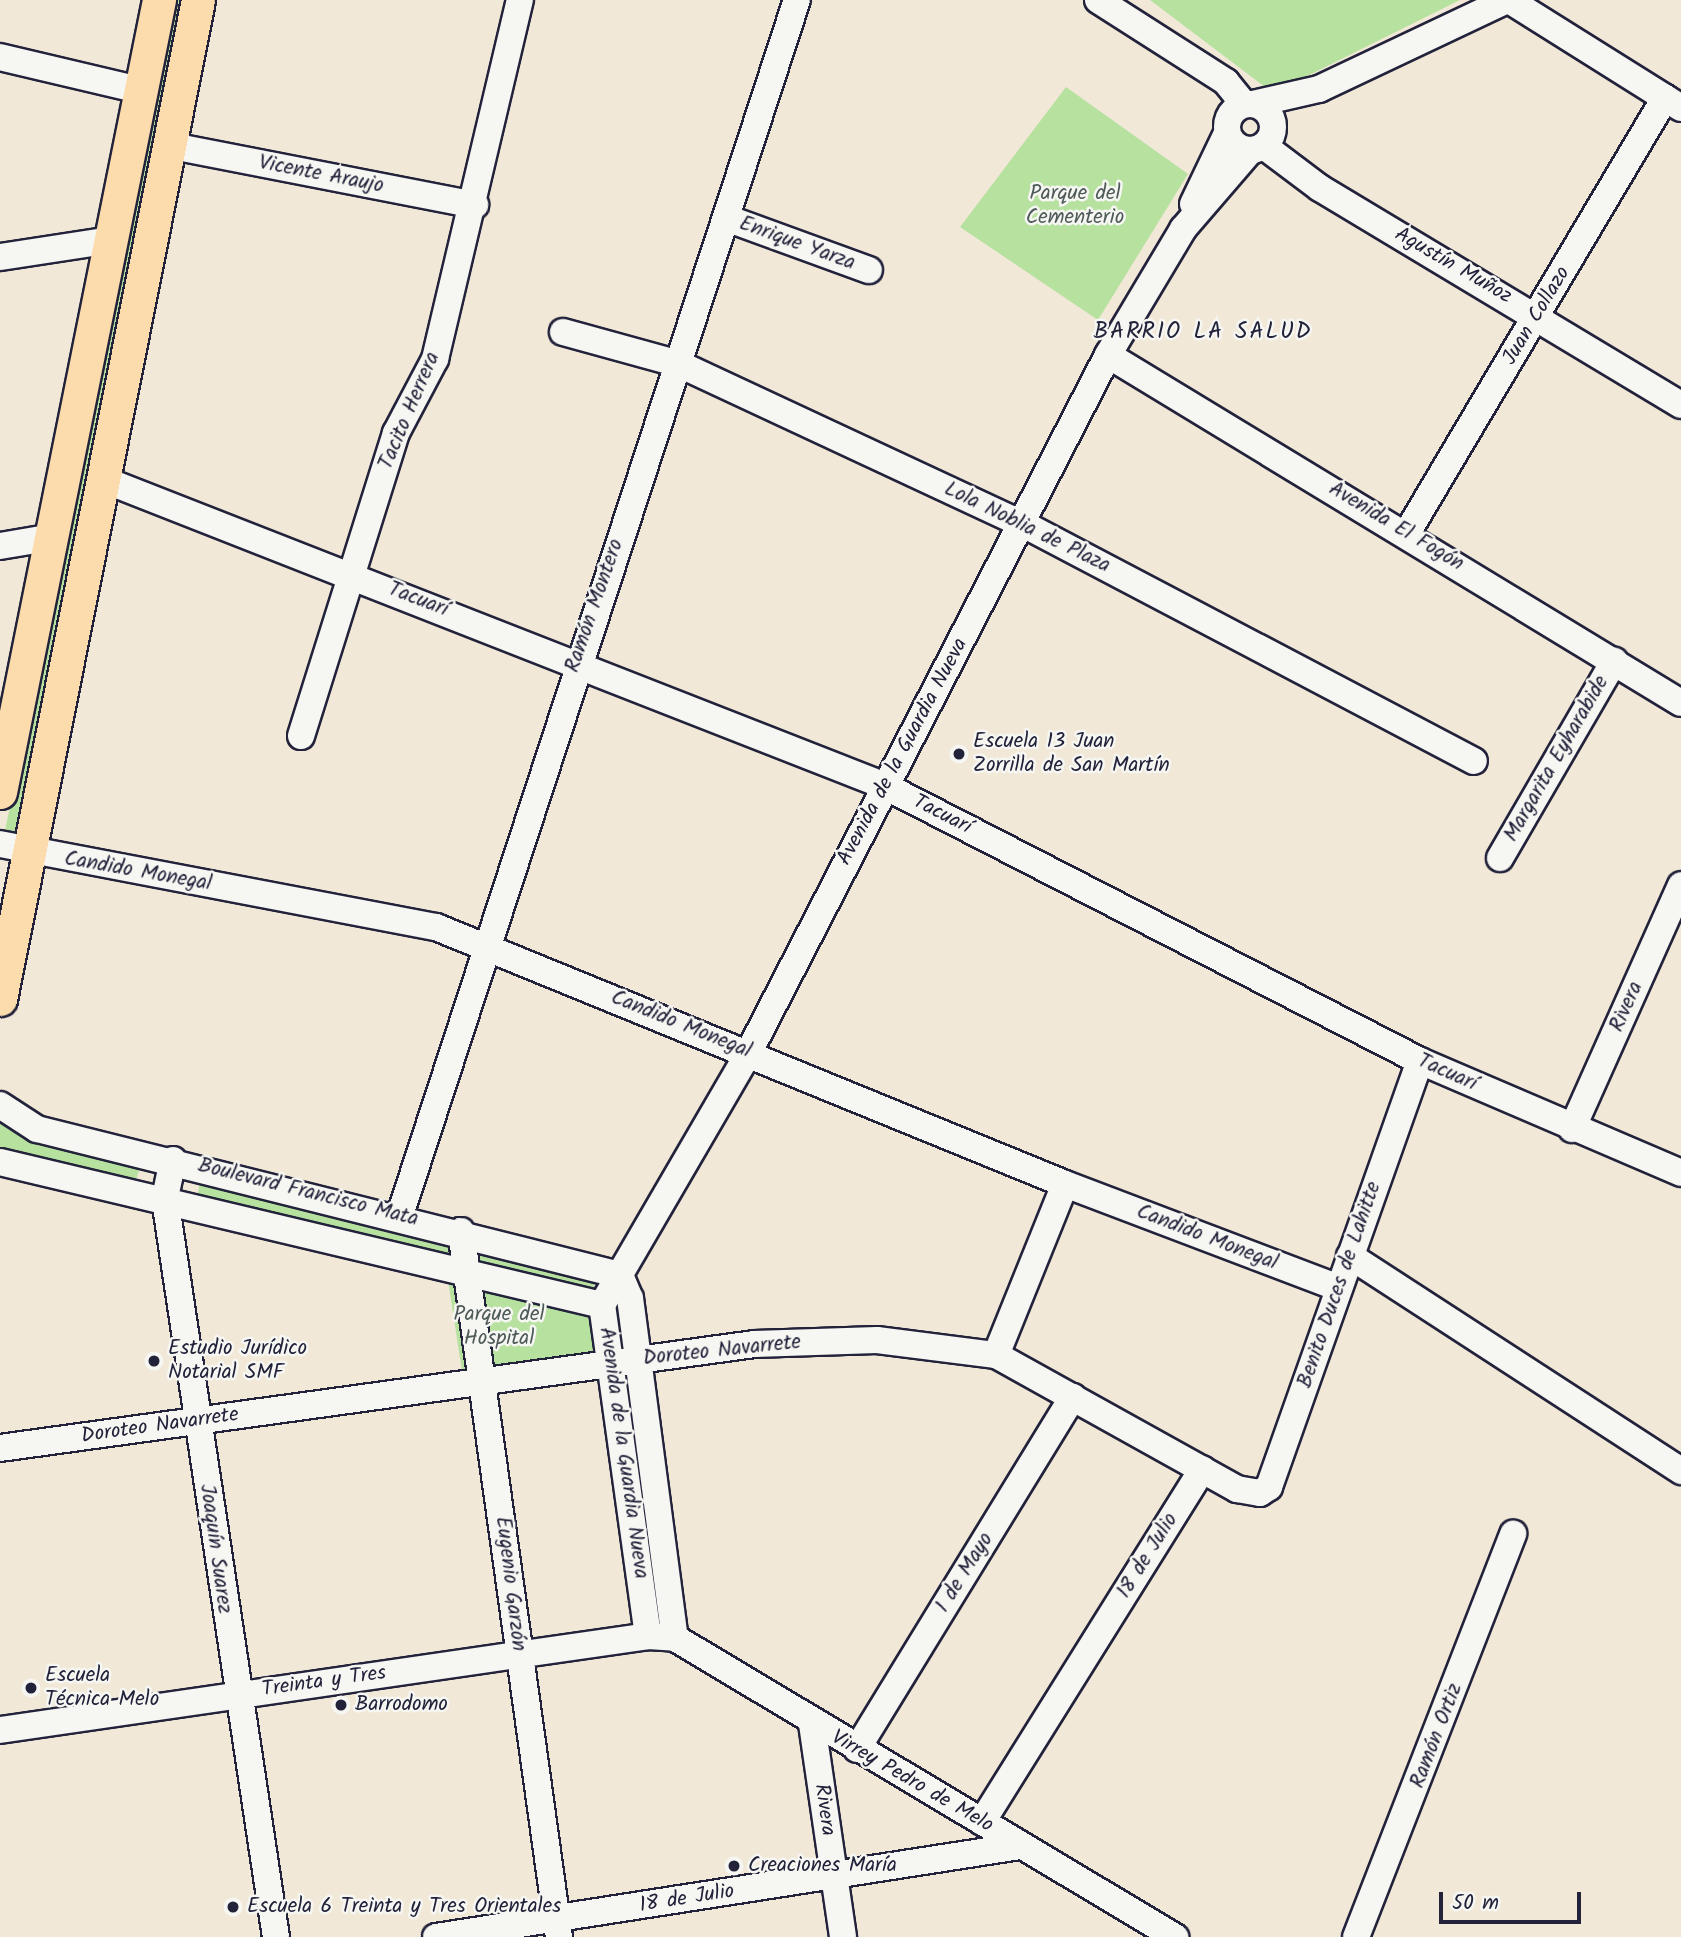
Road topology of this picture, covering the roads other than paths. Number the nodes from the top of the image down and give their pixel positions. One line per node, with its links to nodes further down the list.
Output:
1 (159, 0): 9 (main road)
2 (198, 0): 14 (main road)
3 (520, 0): 15 (street, Tacito Herrera)
4 (797, 0): 16 (street, Ramón Montero)
5 (1098, 0): 11 (street)
6 (1508, 0): 8 (street, Avenida de la Guardia Nueva); 10 (street)
7 (0, 57): 9 (street)
8 (1319, 89): 11 (street, Avenida de la Guardia Nueva); 13 (street, Avenida de la Guardia Nueva)
9 (140, 90): 18 (main road)
10 (1673, 103): 21 (street, Juan Collazo)
11 (1249, 104): 12 (street); 13 (street)
12 (1227, 133): 13 (street); 17 (street, Avenida de la Guardia Nueva)
13 (1263, 142): 17 (street, Avenida de la Guardia Nueva); 21 (street, Agustín Muñoz)
14 (167, 145): 15 (street, Vicente Araujo); 26 (main road)
15 (475, 205): 31 (street, Tacito Herrera)
16 (726, 218): 20 (street, Enrique Yarza); 24 (street, Ramón Montero)
17 (1184, 229): 23 (street, Avenida de la Guardia Nueva)
18 (111, 240): 19 (street); 29 (main road)
19 (0, 257)
20 (869, 270)
21 (1538, 316): 25 (street, Agustín Muñoz); 28 (street, Juan Collazo)
22 (563, 332): 24 (street, Lola Noblia de Plaza)
23 (1108, 355): 27 (street, Avenida de la Guardia Nueva); 28 (street, Avenida El Fogón)
24 (679, 364): 27 (street, Lola Noblia de Plaza); 33 (street, Ramón Montero)
25 (1681, 405)
26 (102, 479): 31 (street, Tacuarí); 39 (main road)
27 (1025, 524): 36 (street, Lola Noblia de Plaza); 37 (street, Avenida de la Guardia Nueva)
28 (1407, 533): 32 (street, Avenida El Fogón)
29 (48, 538): 30 (street); 38 (main road)
30 (0, 546)
31 (349, 574): 33 (street, Tacuarí); 35 (street, Tacito Herrera)
32 (1614, 661): 34 (street, Avenida El Fogón); 40 (street, Margarita Eyharabide)
33 (575, 662): 37 (street, Tacuarí); 42 (street, Ramón Montero)
34 (1681, 703)
35 (301, 736)
36 (1474, 761)
37 (883, 785): 44 (street, Avenida de la Guardia Nueva); 45 (street, Tacuarí)
38 (0, 792)
39 (13, 848): 42 (street, Candido Monegal); 43 (main road)
40 (1500, 858)
41 (1681, 886): 47 (street, Rivera)
42 (484, 946): 44 (street, Candido Monegal); 53 (street, Ramón Montero)
43 (0, 999)
44 (749, 1052): 51 (street, Candido Monegal); 57 (street, Avenida de la Guardia Nueva)
45 (1420, 1061): 47 (street, Tacuarí); 55 (street, Benito Duces de Lahitte)
46 (0, 1105): 48 (street, Boulevard Francisco Mata)
47 (1572, 1129): 50 (street, Tacuarí)
48 (173, 1160): 52 (street, Joaquín Suarez); 53 (street, Boulevard Francisco Mata)
49 (0, 1162): 52 (street, Boulevard Francisco Mata)
50 (1681, 1173)
51 (1065, 1184): 58 (street, Candido Monegal); 60 (street)
52 (165, 1199): 56 (street, Boulevard Francisco Mata); 65 (street, Joaquín Suarez)
53 (400, 1215): 54 (street, Boulevard Francisco Mata)
54 (461, 1231): 56 (street, Eugenio Garzón); 57 (street, Boulevard Francisco Mata)
55 (1350, 1256): 58 (street, Benito Duces de Lahitte); 68 (street)
56 (466, 1269): 59 (street, Boulevard Francisco Mata); 63 (street, Eugenio Garzón)
57 (620, 1275): 59 (street, Avenida de la Guardia Nueva); 61 (street, Avenida de la Guardia Nueva)
58 (1339, 1289): 69 (street, Benito Duces de Lahitte)
59 (602, 1305): 62 (street, Avenida de la Guardia Nueva)
60 (996, 1356): 61 (street, Doroteo Navarrete); 64 (street, Doroteo Navarrete)
61 (639, 1360): 62 (street, Doroteo Navarrete); 72 (street, Avenida de la Guardia Nueva)
62 (610, 1363): 63 (street, Doroteo Navarrete); 71 (street, Avenida de la Guardia Nueva)
63 (484, 1382): 65 (street, Doroteo Navarrete); 73 (street, Eugenio Garzón)
64 (1073, 1397): 67 (street, Doroteo Navarrete); 77 (street, 1 de Mayo)
65 (197, 1421): 66 (street, Doroteo Navarrete); 74 (street, Joaquín Suarez)
66 (0, 1448)
67 (1203, 1469): 69 (street, Doroteo Navarrete); 78 (street, 18 de Julio)
68 (1681, 1470)
69 (1246, 1493)
70 (1513, 1534): 88 (street, Ramón Ortiz)
71 (648, 1636): 72 (street, Virrey Pedro de Melo); 73 (street, Treinta y Tres)
72 (675, 1638): 75 (street, Virrey Pedro de Melo)
73 (519, 1654): 74 (street, Treinta y Tres); 82 (street, Eugenio Garzón)
74 (237, 1695): 76 (street, Treinta y Tres); 83 (street, Joaquín Suarez)
75 (812, 1724): 77 (street, Virrey Pedro de Melo); 80 (street, Rivera)
76 (0, 1730)
77 (857, 1749): 78 (street, Virrey Pedro de Melo)
78 (982, 1822): 79 (street, Virrey Pedro de Melo)
79 (1020, 1846): 80 (street, 18 de Julio); 81 (street, Virrey Pedro de Melo)
80 (834, 1875): 82 (street, 18 de Julio); 85 (street, Rivera)
81 (1126, 1908): 86 (street); 87 (street, Virrey Pedro de Melo)
82 (557, 1928): 84 (street, 18 de Julio)
83 (276, 1937)
84 (436, 1937)
85 (843, 1937)
86 (1130, 1937)
87 (1175, 1937)
88 (1356, 1937)

